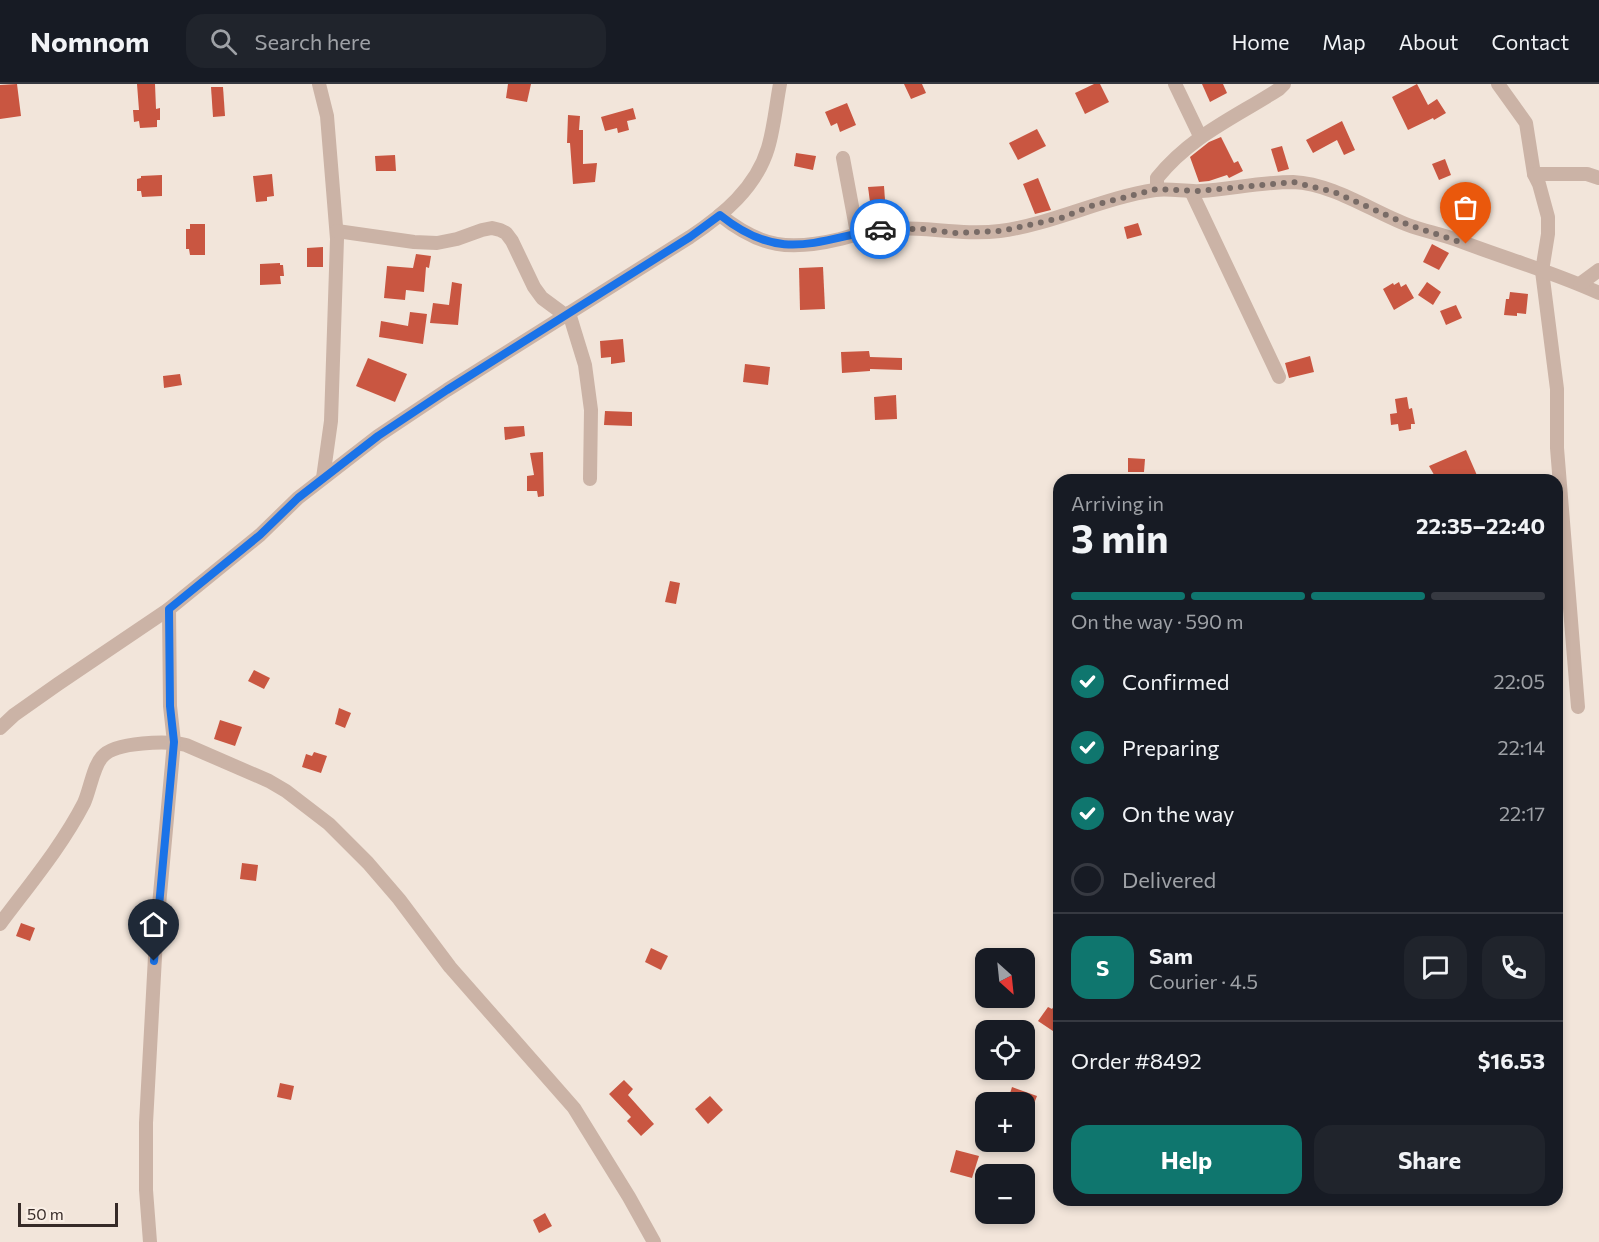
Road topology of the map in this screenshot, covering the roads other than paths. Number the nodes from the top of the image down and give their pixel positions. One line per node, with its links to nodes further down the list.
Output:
1 (319, 84): 13 (street)
2 (780, 84): 12 (street)
3 (1174, 84): 6 (street)
4 (1284, 84): 6 (street)
5 (1498, 84): 8 (street)
6 (1200, 136): 10 (street)
7 (843, 158): 14 (street)
8 (1534, 174): 9 (street); 16 (street)
9 (1599, 178)
10 (1157, 189): 11 (street); 14 (street)
11 (1191, 191): 16 (street); 20 (street)
12 (720, 215): 14 (street); 19 (street)
13 (337, 231): 19 (street); 22 (street)
14 (857, 233)
15 (1599, 270): 17 (street)
16 (1542, 271): 17 (street); 21 (street)
17 (1580, 284): 18 (street)
18 (1599, 293)
19 (567, 314): 22 (street); 23 (street)
20 (1279, 377)
21 (1559, 474)
22 (322, 478): 25 (street)
23 (590, 479)
24 (1563, 522): 26 (street)
25 (169, 609): 27 (street); 28 (street)
26 (1578, 707)
27 (0, 728)
28 (174, 742): 29 (street); 30 (street); 31 (street)
29 (0, 924)
30 (150, 1242)
31 (654, 1242)

